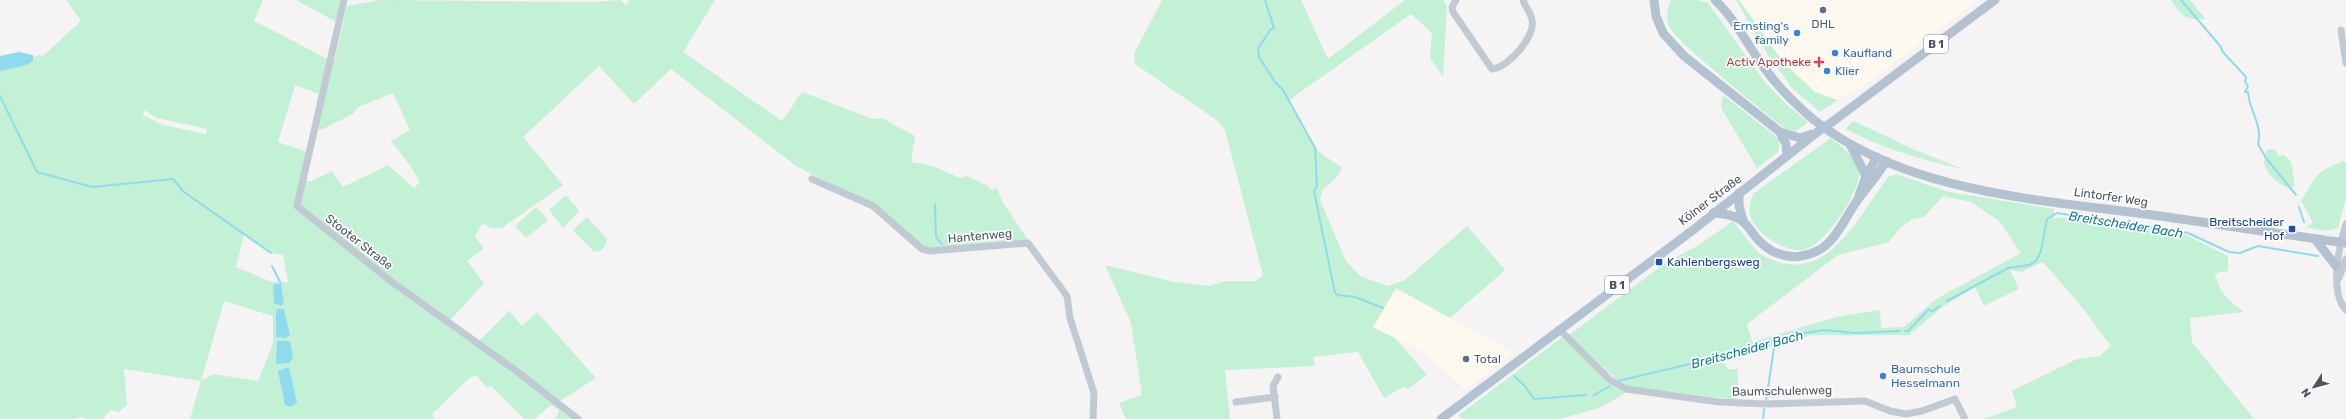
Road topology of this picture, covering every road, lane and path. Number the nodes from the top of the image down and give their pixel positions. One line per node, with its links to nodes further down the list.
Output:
1 (344, 0): 34 (street, Stooter Straße)
2 (1456, 0): 3 (street)
3 (1523, 0)
4 (1654, 0): 12 (main road)
5 (1715, 0): 8 (main road)
6 (1722, 0): 8 (main road)
7 (1995, 0): 11 (main road, Kölner Straße / B 1, bridge)
8 (1726, 10): 13 (main road)
9 (2341, 30): 10 (street)
10 (2346, 63)
11 (1820, 130): 12 (main road); 14 (main road, Kölner Straße / B 1)
12 (1780, 132): 14 (main road)
13 (1850, 144): 15 (main road); 17 (main road)
14 (1787, 156): 19 (main road, Kölner Straße / B 1)
15 (1877, 157): 16 (main road, Lintorfer Weg); 17 (main road)
16 (1886, 161): 20 (main road); 24 (main road, Lintorfer Weg)
17 (1866, 176): 20 (main road)
18 (812, 179): 35 (street, Hantenweg)
19 (1739, 193): 21 (main road, Kölner Straße / B 1); 22 (main road)
20 (1858, 199): 22 (main road)
21 (1713, 213): 22 (main road); 30 (main road, Kölner Straße / B 1)
22 (1743, 220)
23 (2346, 224): 25 (street)
24 (2315, 239): 25 (main road, Lintorfer Weg); 27 (main road)
25 (2343, 243): 27 (street)
26 (2346, 259): 28 (street)
27 (2336, 266): 28 (street)
28 (2338, 280): 29 (street)
29 (2346, 310)
30 (1559, 329): 37 (main road, Kölner Straße / B 1); 38 (street, Baumschulenweg)
31 (1278, 377): 32 (street)
32 (1275, 397): 33 (street); 36 (street)
33 (1236, 402)
34 (578, 419)
35 (1093, 419)
36 (1277, 419)
37 (1441, 419)
38 (1965, 419)

